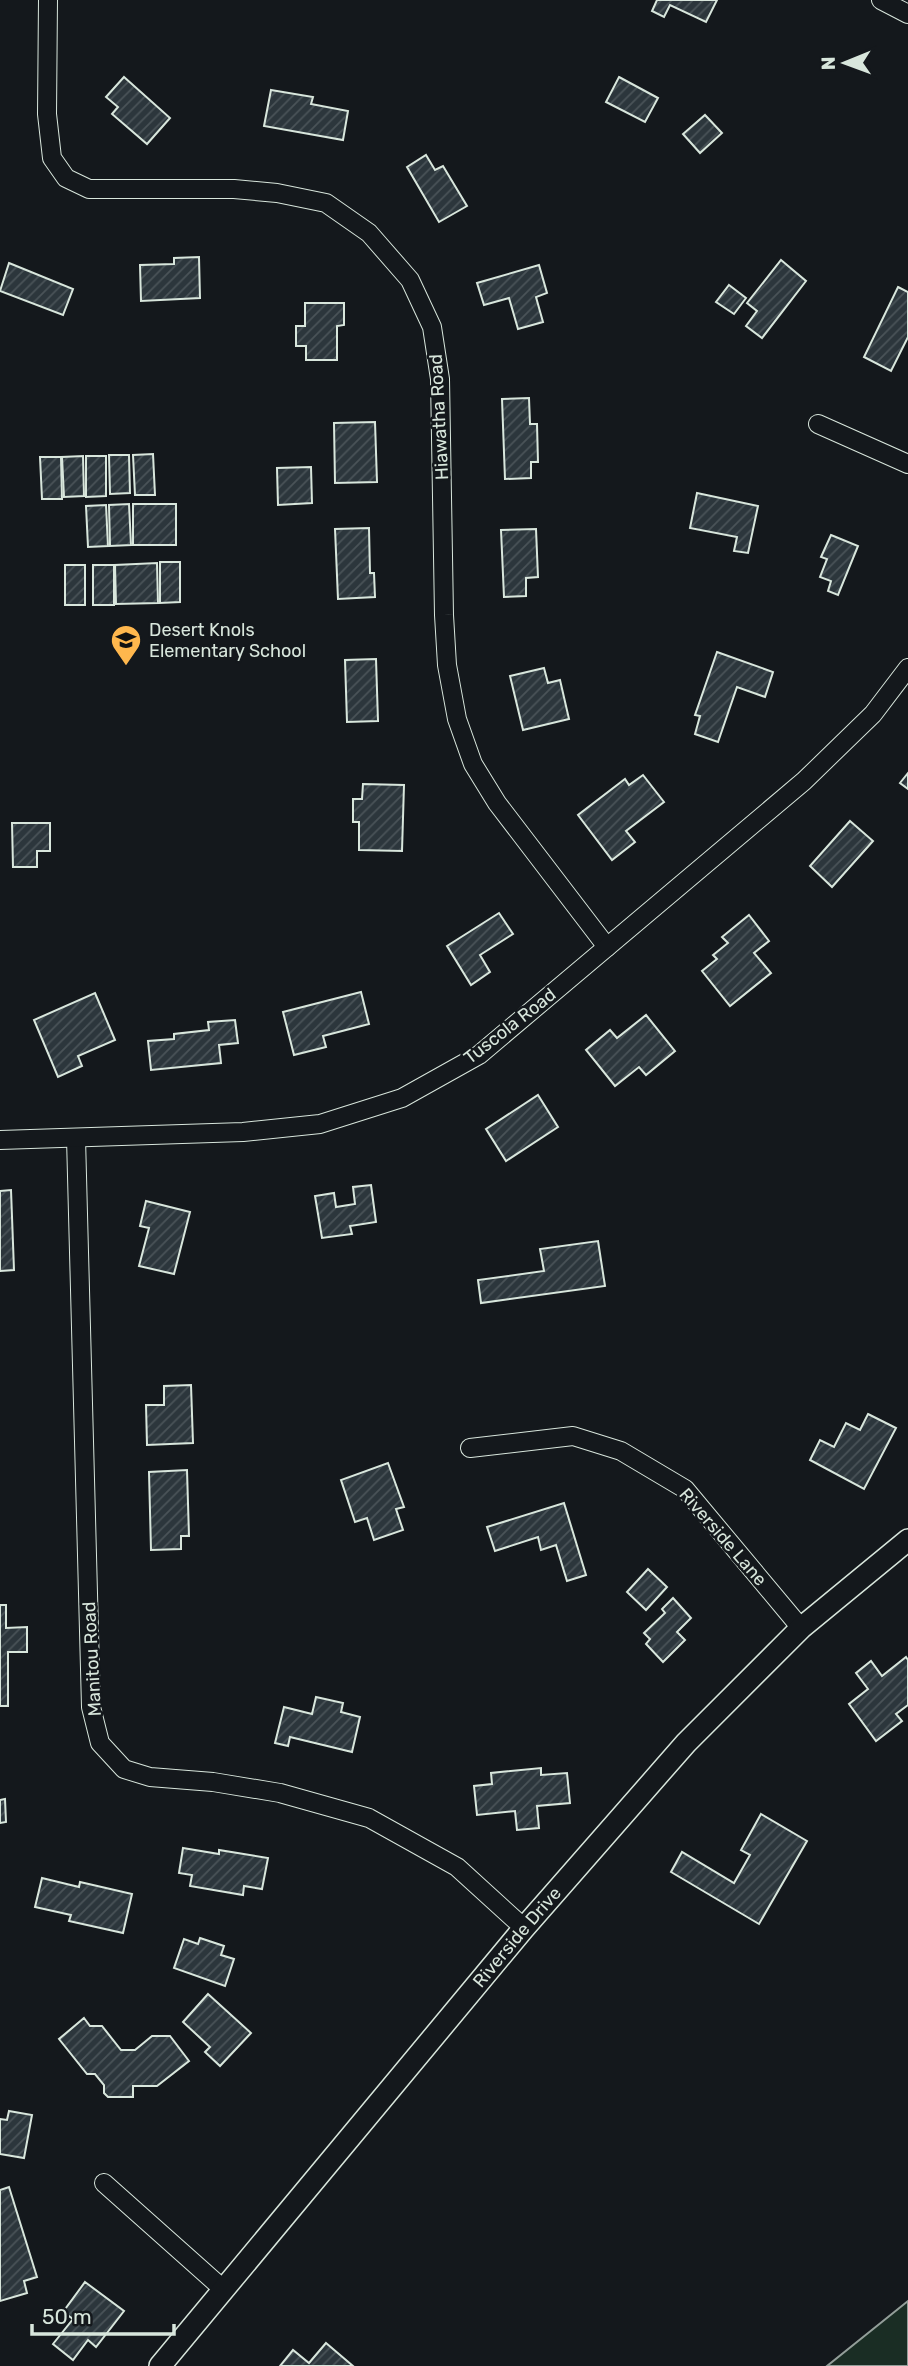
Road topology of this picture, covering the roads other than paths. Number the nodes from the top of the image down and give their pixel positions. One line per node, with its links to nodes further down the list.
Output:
1 (48, 0): 7 (street, Hiawatha Road)
2 (881, 0): 3 (street)
3 (908, 14)
4 (818, 424): 5 (street)
5 (908, 464)
6 (908, 668): 7 (street, Tuscola Road)
7 (607, 947): 8 (street, Tuscola Road)
8 (76, 1138): 9 (street, Tuscola Road); 13 (street, Manitou Road)
9 (0, 1140)
10 (470, 1448): 12 (street, Riverside Lane)
11 (908, 1540): 12 (street, Riverside Drive)
12 (801, 1628): 13 (street, Riverside Drive)
13 (524, 1928): 15 (street, Riverside Drive)
14 (104, 2183): 15 (street)
15 (223, 2289): 16 (street, Riverside Drive)
16 (160, 2366)

